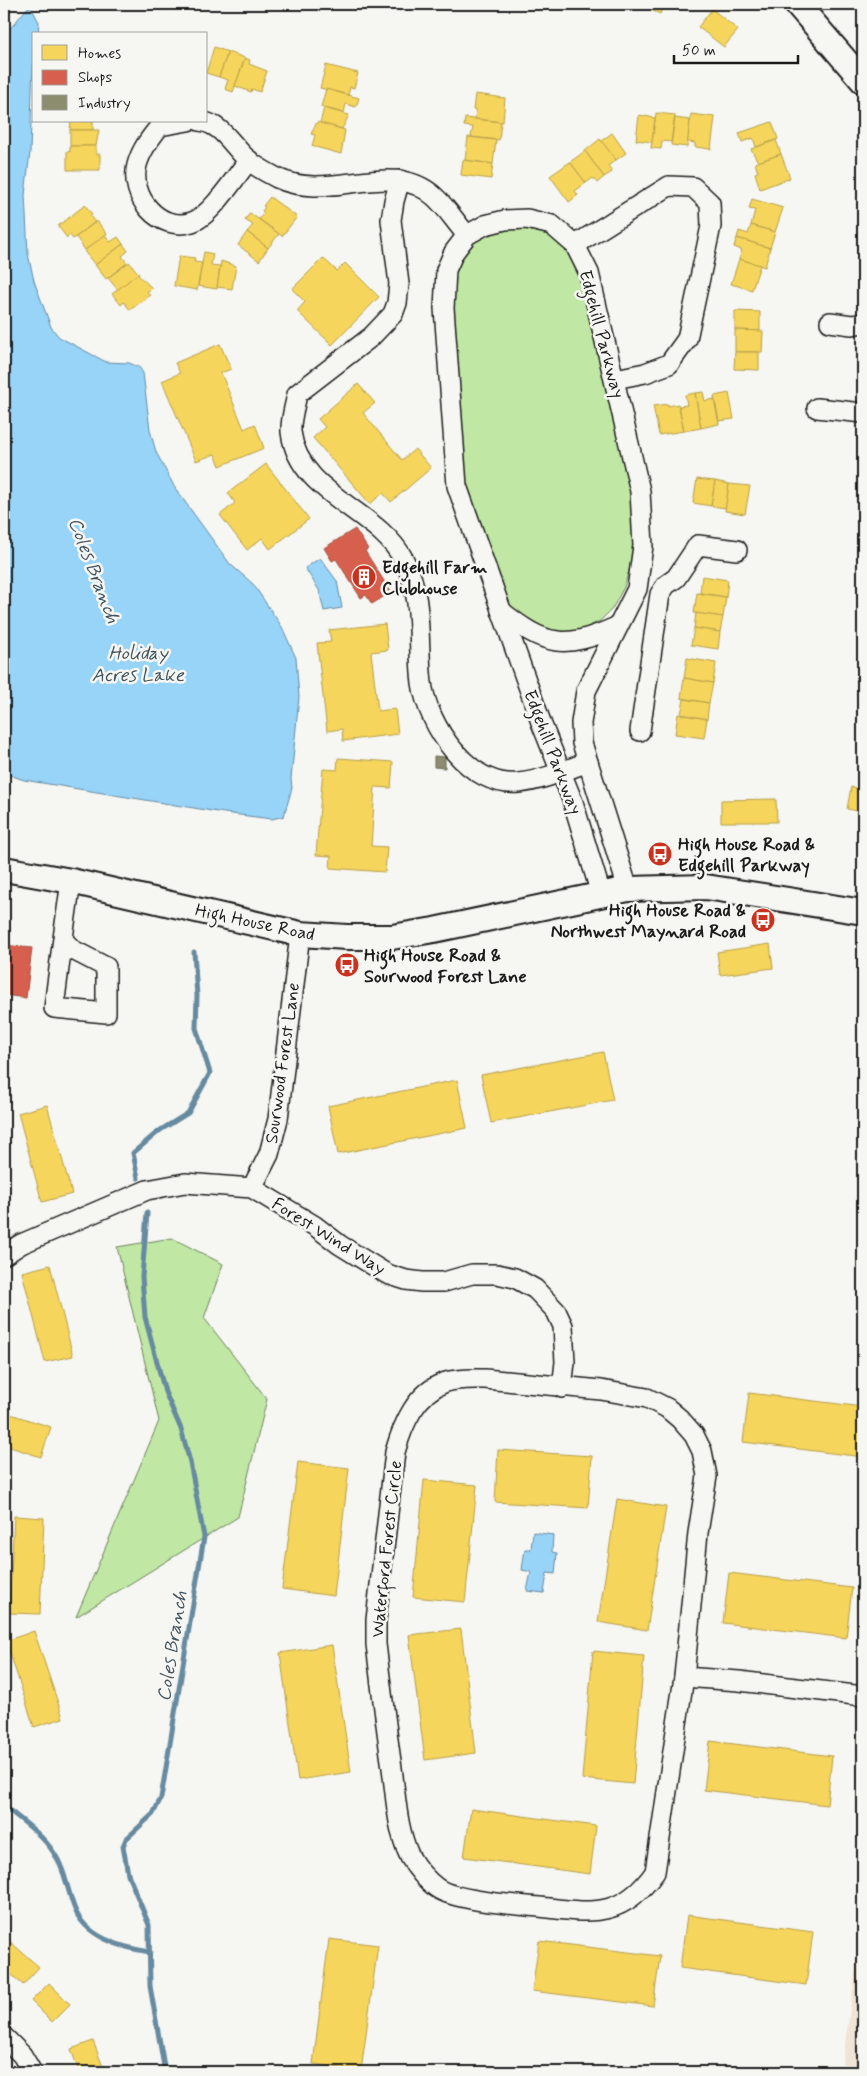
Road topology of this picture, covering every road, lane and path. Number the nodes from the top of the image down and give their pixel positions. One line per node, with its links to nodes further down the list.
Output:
1 (797, 4): 2 (main road)
2 (863, 81)
3 (178, 122): 5 (street)
4 (202, 122): 6 (street)
5 (159, 124): 6 (street)
6 (249, 160): 7 (street)
7 (400, 180): 8 (street); 22 (street)
8 (467, 235): 9 (street, Edgehill Parkway); 18 (street, Edgehill Parkway)
9 (575, 245): 12 (street, Edgehill Parkway); 12 (street)
10 (830, 322): 11 (street)
11 (863, 323)
12 (615, 379): 16 (street, Edgehill Parkway)
13 (816, 408): 14 (street)
14 (863, 412)
15 (737, 550): 17 (street)
16 (637, 589): 17 (street); 19 (street, Edgehill Parkway)
17 (660, 594): 20 (street)
18 (501, 611): 19 (street); 22 (street, Edgehill Parkway)
19 (616, 627): 21 (street, Edgehill Parkway)
20 (640, 731)
21 (588, 762): 22 (street); 25 (street, Edgehill Parkway)
22 (561, 772): 26 (street, Edgehill Parkway)
23 (4, 869): 24 (main road, High House Road)
24 (71, 881): 28 (main road, High House Road); 29 (street)
25 (628, 888): 26 (main road, High House Road); 27 (main road, High House Road)
26 (600, 894): 28 (main road, High House Road)
27 (863, 912)
28 (300, 934): 30 (street, Sourwood Forest Lane)
29 (63, 940)
30 (252, 1188): 31 (street); 32 (street, Forest Wind Way)
31 (4, 1255)
32 (562, 1388): 33 (street, Waterford Forest Circle); 33 (street, Waterford Forest Circle)
33 (684, 1677): 34 (street)
34 (863, 1696)
35 (4, 2037): 36 (street)
36 (32, 2072)

